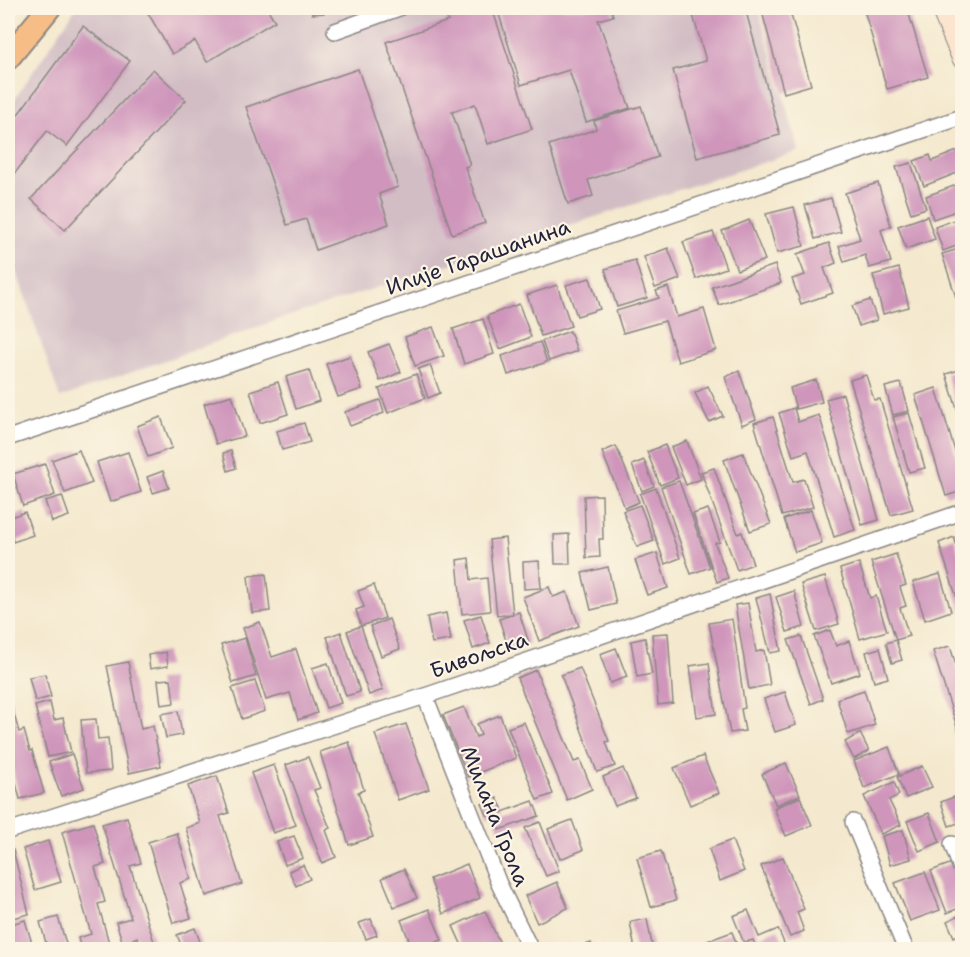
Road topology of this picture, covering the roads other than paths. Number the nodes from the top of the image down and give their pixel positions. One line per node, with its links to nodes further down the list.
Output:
1 (49, 8): 5 (main road)
2 (399, 8): 4 (street)
3 (941, 8): 6 (main road)
4 (335, 31)
5 (8, 58)
6 (963, 58)
7 (963, 117): 8 (street, Илије Гарашанина)
8 (8, 438)
9 (963, 512): 10 (street, Бивољска)
10 (425, 696): 12 (street, Бивољска); 15 (street, Милана Грола)
11 (853, 822): 16 (street)
12 (8, 831)
13 (952, 844): 14 (street)
14 (963, 871)
15 (531, 950)
16 (906, 950)

